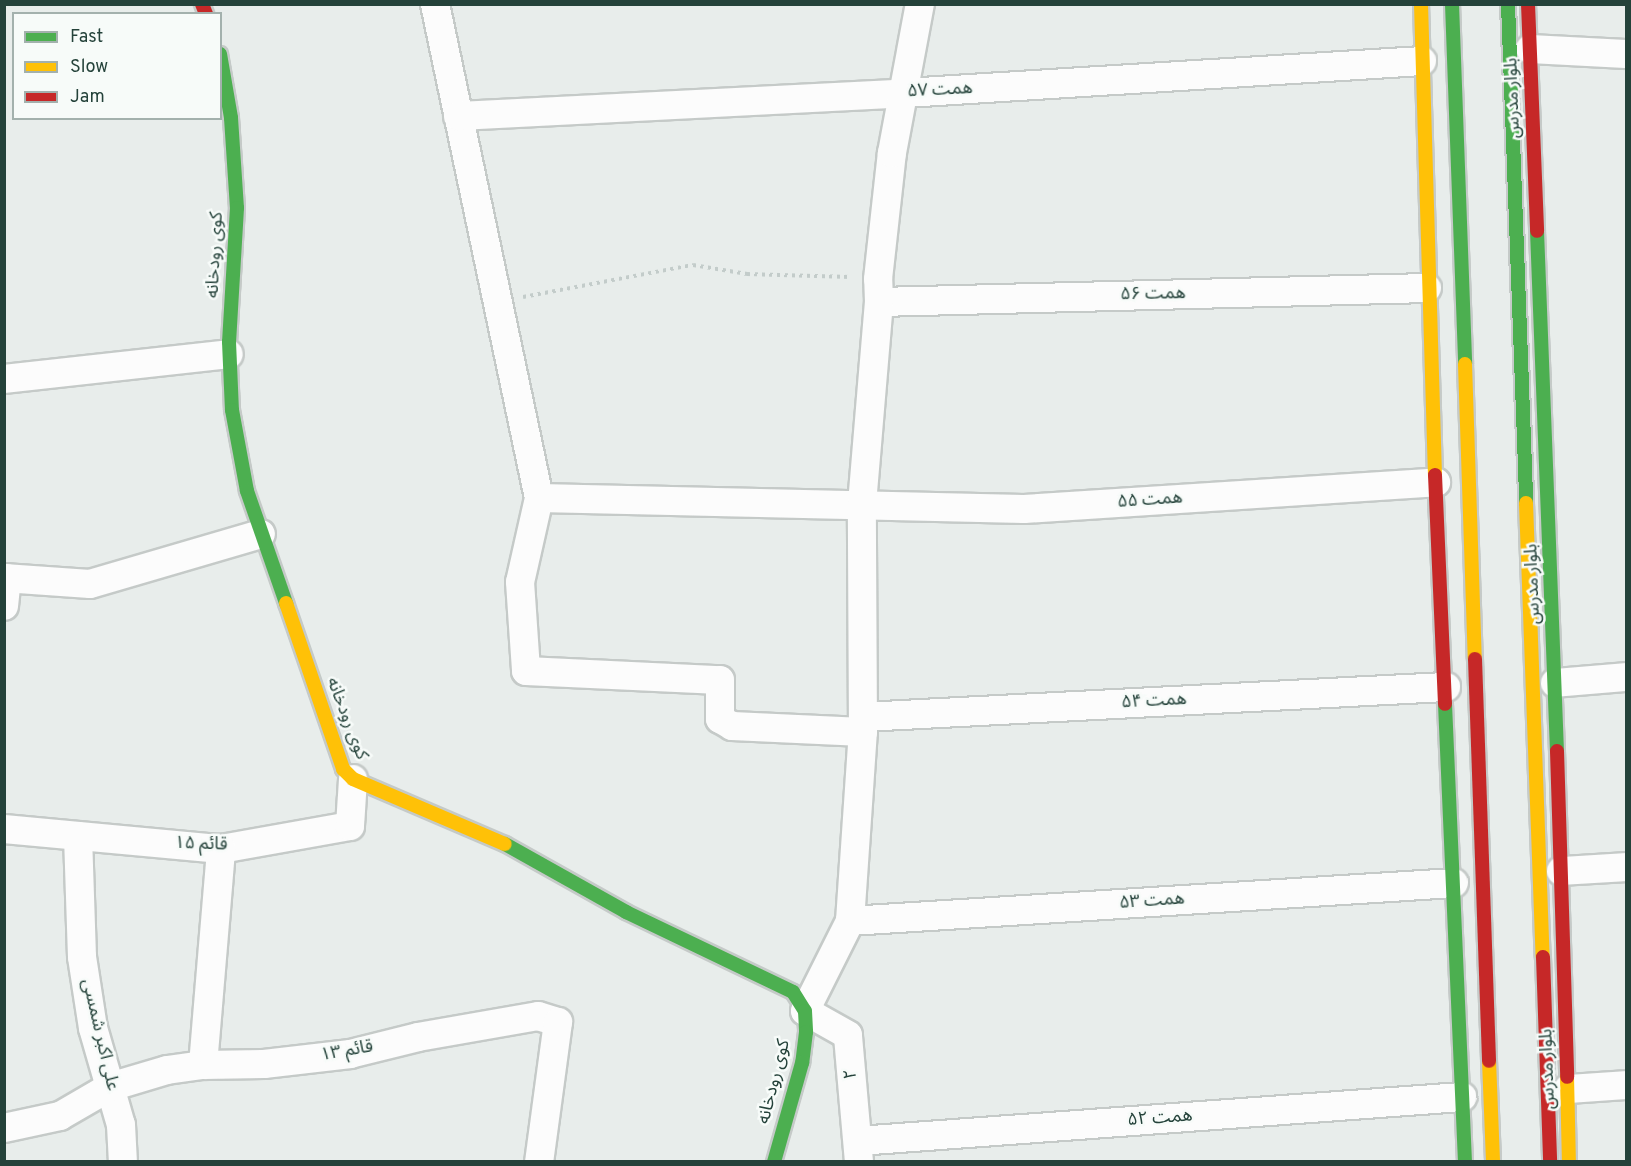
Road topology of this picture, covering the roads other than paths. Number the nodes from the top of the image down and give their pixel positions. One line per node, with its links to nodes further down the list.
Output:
1 (435, 4): 12 (street)
2 (920, 4): 11 (street)
3 (1421, 4): 9 (street)
4 (1452, 4): 46 (street)
5 (1508, 4): 47 (street, بلوار مدرس)
6 (1528, 4): 7 (street, بلوار مدرس)
7 (1530, 49): 8 (street); 23 (street, بلوار مدرس)
8 (1626, 54)
9 (1422, 61): 11 (street, همت ۵۷); 13 (street)
10 (222, 66): 15 (street, کوی رودخانه)
11 (905, 93): 12 (street, همت ۵۷); 14 (street)
12 (458, 116): 18 (street)
13 (1428, 288): 14 (street, همت ۵۶); 17 (street)
14 (879, 290): 19 (street)
15 (229, 354): 16 (street); 20 (street, کوی رودخانه)
16 (4, 379)
17 (1436, 482): 19 (street, همت ۵۵); 24 (street)
18 (539, 498): 19 (street, همت ۵۵); 25 (street, همت ۵۴)
19 (862, 504): 25 (street)
20 (261, 534): 21 (street); 26 (street, کوی رودخانه)
21 (5, 588)
22 (1626, 677): 23 (street)
23 (1555, 683): 31 (street, بلوار مدرس)
24 (1446, 687): 25 (street, همت ۵۴); 32 (street)
25 (863, 724): 33 (street)
26 (353, 779): 29 (street, قائم ۱۵); 34 (street, کوی رودخانه)
27 (4, 829): 28 (street, قائم ۱۵)
28 (78, 836): 29 (street, قائم ۱۵); 37 (street, علی اکبر شمسی)
29 (221, 849): 35 (street)
30 (1626, 867): 31 (street)
31 (1561, 871): 38 (street, بلوار مدرس)
32 (1454, 883): 33 (street, همت ۵۳); 39 (street)
33 (849, 921): 34 (street)
34 (805, 1011): 41 (street, ۲); 44 (street, کوی رودخانه)
35 (203, 1065): 37 (street, قائم ۱۳); 43 (street, قائم ۱۳)
36 (1626, 1085): 38 (street)
37 (110, 1087): 40 (street, قائم ۱۳); 42 (street, علی اکبر شمسی)
38 (1568, 1089): 48 (street, بلوار مدرس)
39 (1462, 1096): 41 (street, همت ۵۲); 45 (street)
40 (4, 1128)
41 (858, 1151)
42 (123, 1161)
43 (539, 1161)
44 (774, 1161)
45 (1464, 1161)
46 (1493, 1161)
47 (1550, 1161)
48 (1569, 1161)

